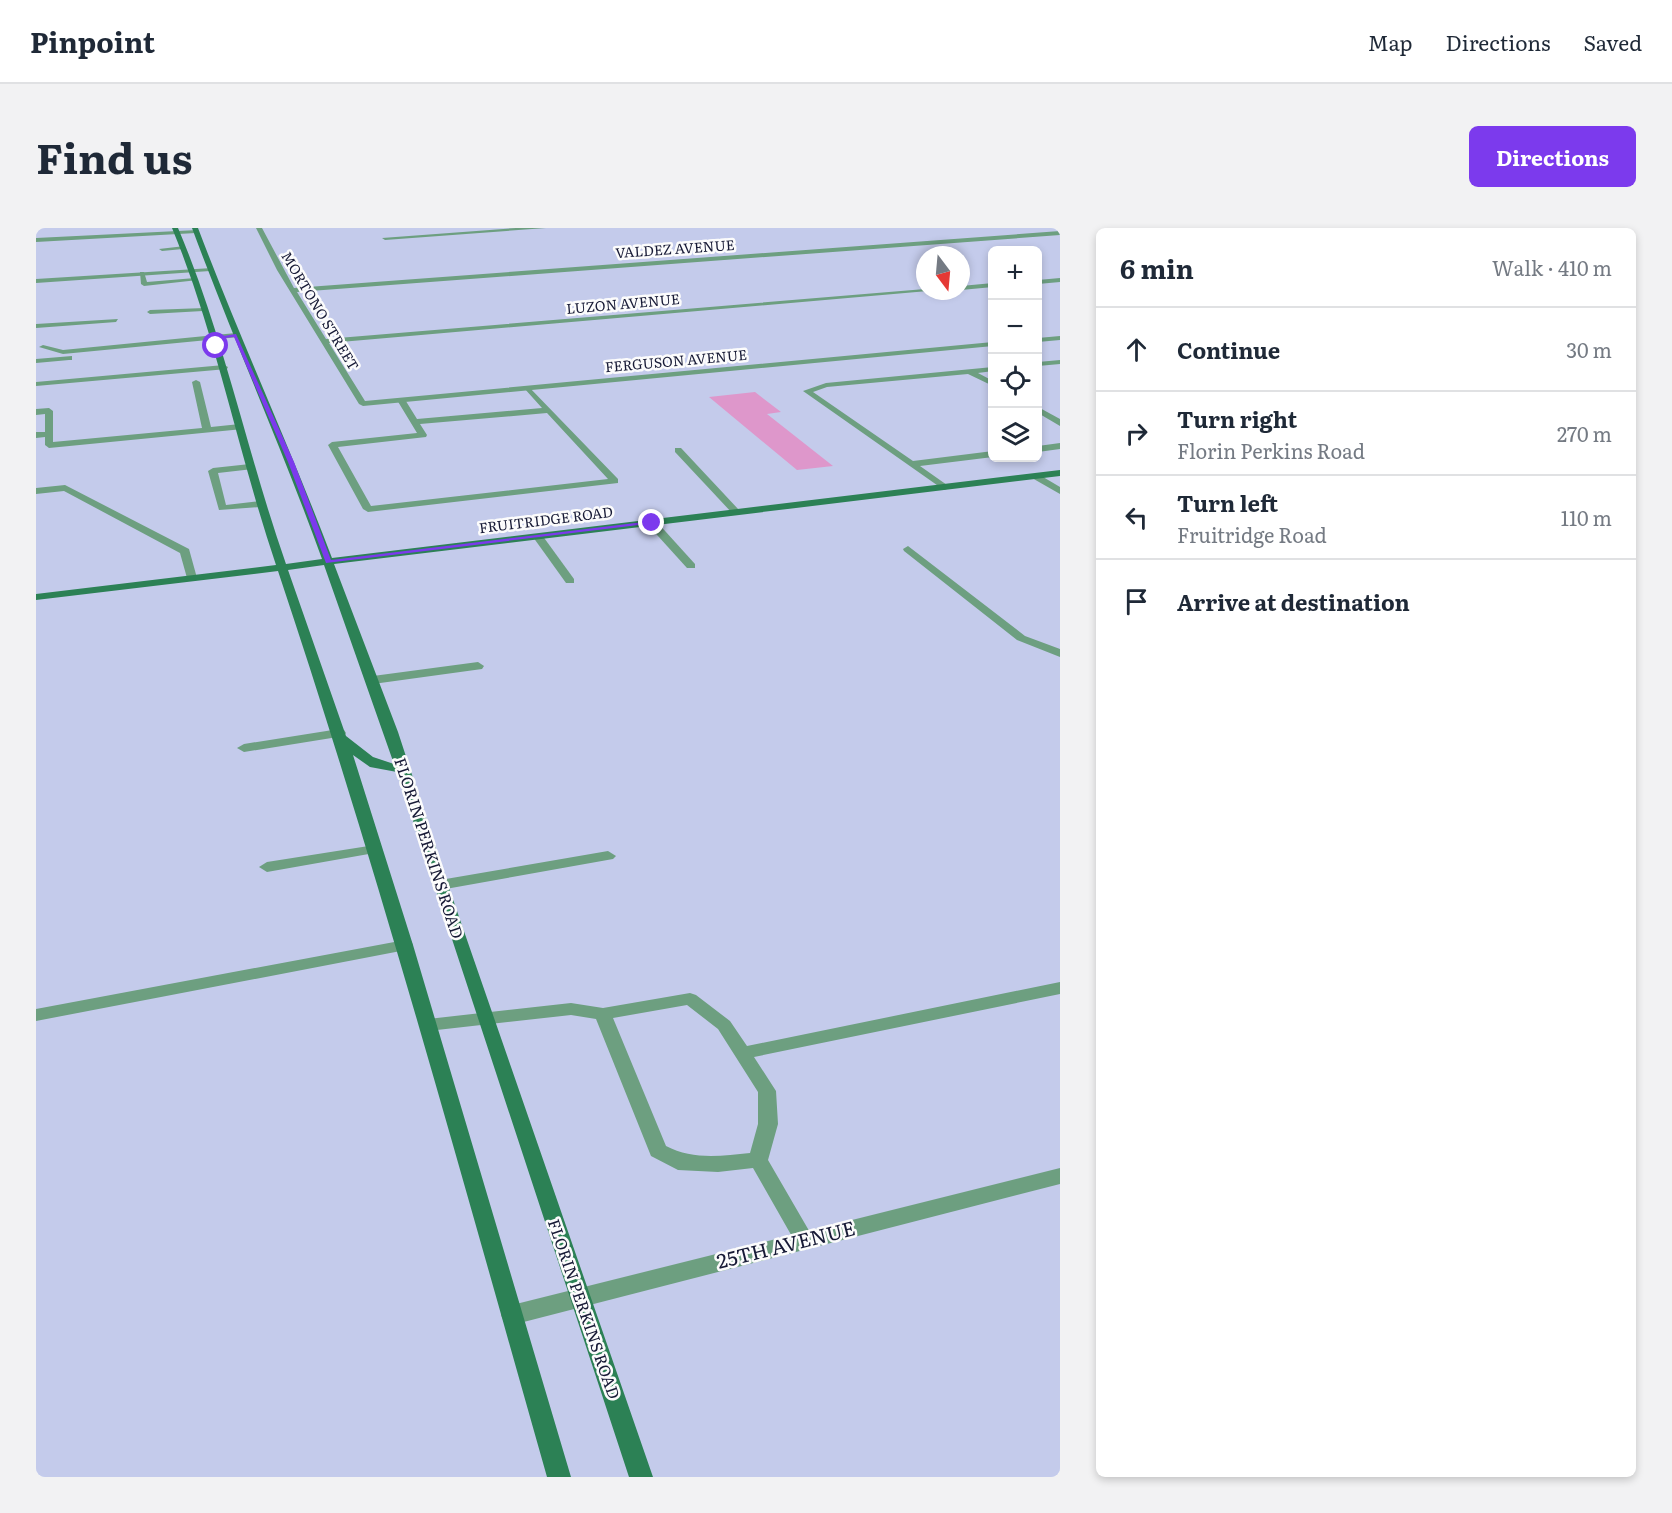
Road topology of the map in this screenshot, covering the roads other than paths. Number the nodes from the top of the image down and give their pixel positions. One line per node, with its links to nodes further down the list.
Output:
1 (128, 228): 7 (street)
2 (259, 228): 21 (street, MORTONO STREET)
3 (543, 228): 8 (street)
4 (176, 230): 5 (street); 7 (street); 10 (main road)
5 (196, 230): 12 (main road, FLORIN PERKINS ROAD)
6 (1059, 230): 21 (street, VALDEZ AVENUE)
7 (89, 232): 9 (street)
8 (385, 238)
9 (36, 240)
10 (183, 247): 11 (street); 13 (main road)
11 (162, 249)
12 (210, 269): 13 (street); 27 (main road, FLORIN PERKINS ROAD)
13 (191, 270): 14 (street); 15 (main road)
14 (142, 273): 15 (street); 17 (street)
15 (195, 280): 23 (main road)
16 (1060, 280): 18 (street)
17 (36, 281)
18 (1042, 282)
19 (988, 285): 20 (street)
20 (970, 287)
21 (292, 290): 30 (street, MORTONO STREET)
22 (916, 292): 30 (street, LUZON AVENUE)
23 (203, 309): 24 (street); 31 (main road)
24 (150, 312)
25 (116, 320): 26 (street)
26 (36, 326)
27 (236, 335): 31 (street); 71 (main road, FLORIN PERKINS ROAD)
28 (1060, 338): 29 (street)
29 (1042, 340)
30 (323, 341): 45 (street, MORTONO STREET)
31 (215, 342): 33 (street); 34 (street); 37 (main road)
32 (988, 344): 43 (street, FERGUSON AVENUE)
33 (41, 345)
34 (36, 361)
35 (1060, 362): 36 (street)
36 (1042, 364)
37 (224, 368): 42 (street); 51 (main road)
38 (988, 369): 39 (street)
39 (969, 371): 40 (street); 59 (street)
40 (988, 381)
41 (196, 382): 52 (street)
42 (36, 384)
43 (528, 388): 44 (street, FERGUSON AVENUE); 46 (street)
44 (402, 400): 45 (street, FERGUSON AVENUE); 49 (street)
45 (363, 404)
46 (549, 410): 49 (street); 49 (street)
47 (36, 412): 53 (street)
48 (1042, 412): 50 (street)
49 (415, 422)
50 (1060, 423)
51 (240, 427): 52 (street); 60 (main road)
52 (207, 430): 53 (street)
53 (49, 434): 54 (street)
54 (36, 435)
55 (1060, 446): 56 (street)
56 (1042, 448)
57 (678, 450): 67 (street)
58 (988, 455): 59 (street)
59 (911, 464): 63 (street)
60 (250, 467): 66 (main road); 66 (street)
61 (1060, 473): 62 (main road, FRUITRIDGE ROAD)
62 (1035, 476): 63 (main road, FRUITRIDGE ROAD); 65 (street)
63 (944, 487): 67 (main road, FRUITRIDGE ROAD)
64 (36, 491): 74 (street)
65 (1060, 491)
66 (260, 504): 73 (main road)
67 (736, 512): 68 (main road, FRUITRIDGE ROAD)
68 (652, 523): 69 (main road, FRUITRIDGE ROAD); 72 (street)
69 (538, 537): 71 (main road, FRUITRIDGE ROAD); 75 (street)
70 (908, 549): 77 (street)
71 (328, 562): 73 (main road, FRUITRIDGE ROAD); 79 (main road, FLORIN PERKINS ROAD)
72 (691, 566)
73 (280, 568): 74 (main road, FRUITRIDGE ROAD); 80 (main road)
74 (192, 578): 76 (main road, FRUITRIDGE ROAD)
75 (570, 581)
76 (36, 597)
77 (1060, 653)
78 (478, 666): 79 (street)
79 (373, 680): 82 (main road, FLORIN PERKINS ROAD)
80 (340, 735): 81 (street); 82 (main road); 83 (main road)
81 (244, 748)
82 (403, 768): 86 (main road, FLORIN PERKINS ROAD)
83 (375, 849): 85 (street); 87 (main road)
84 (608, 856): 86 (street)
85 (267, 867)
86 (440, 885): 91 (main road, FLORIN PERKINS ROAD)
87 (405, 945): 90 (street); 92 (main road)
88 (1060, 988): 93 (street)
89 (603, 1014): 91 (street); 93 (street); 94 (street)
90 (36, 1015)
91 (484, 1017): 92 (street); 97 (main road, FLORIN PERKINS ROAD)
92 (428, 1025): 98 (main road)
93 (742, 1053): 94 (street)
94 (758, 1160): 96 (street)
95 (1060, 1176): 96 (street, 25TH AVENUE)
96 (805, 1240): 97 (street, 25TH AVENUE)
97 (580, 1298): 98 (street, 25TH AVENUE); 100 (main road, FLORIN PERKINS ROAD)
98 (512, 1315): 99 (main road)
99 (559, 1477)
100 (641, 1477)

